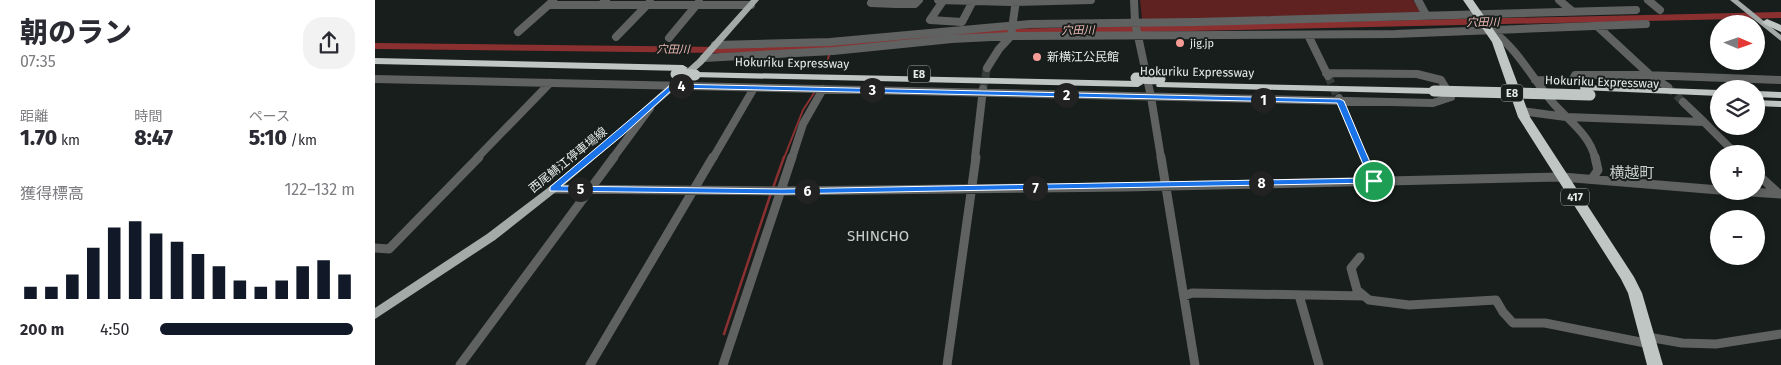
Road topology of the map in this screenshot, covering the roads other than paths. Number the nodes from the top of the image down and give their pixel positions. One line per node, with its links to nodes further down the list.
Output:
1 (873, 0): 20 (street)
2 (919, 0): 20 (street)
3 (1051, 0): 4 (street); 14 (street)
4 (1091, 0)
5 (1134, 0): 28 (street)
6 (1419, 0): 25 (street)
7 (1468, 0): 26 (highway, 417)
8 (1559, 0): 24 (street)
9 (1649, 0): 23 (street)
10 (1734, 0): 21 (main road)
11 (1740, 0): 21 (main road)
12 (940, 1): 13 (street); 13 (street)
13 (973, 1): 14 (street)
14 (1016, 1): 33 (street)
15 (552, 2): 16 (street); 37 (street)
16 (604, 2): 17 (street)
17 (650, 2): 18 (street); 42 (street)
18 (699, 2): 19 (street); 43 (street)
19 (753, 2): 45 (main road, 西尾鯖江停車場線)
20 (896, 2)
21 (1748, 9): 27 (main road)
22 (1636, 10): 24 (street)
23 (1660, 10)
24 (1572, 12): 26 (street)
25 (1426, 15): 26 (street); 28 (street)
26 (1480, 15): 36 (highway, 417)
27 (1755, 15)
28 (1135, 22): 33 (street); 39 (street)
29 (1765, 22): 35 (highway)
30 (1765, 23): 38 (main road)
31 (1765, 23): 44 (main road)
32 (1646, 24): 34 (street)
33 (1013, 26): 41 (street); 45 (street)
34 (1597, 26): 36 (street); 52 (street)
35 (1781, 29)
36 (1491, 30): 40 (street); 54 (street); 73 (highway, 417)
37 (518, 32)
38 (1781, 34)
39 (1138, 35): 40 (street); 41 (street); 66 (street)
40 (1308, 35): 51 (street)
41 (1011, 36): 47 (street); 49 (street)
42 (617, 37)
43 (669, 38)
44 (1781, 39)
45 (715, 45): 47 (main road, 西尾鯖江停車場線)
46 (375, 61): 50 (highway, Hokuriku Expressway / E8)
47 (702, 64): 50 (highway, Hokuriku Expressway / E8, bridge); 57 (main road, 西尾鯖江停車場線); 62 (highway, Hokuriku Expressway / E8, bridge)
48 (375, 67): 50 (highway, Hokuriku Expressway / E8)
49 (987, 68)
50 (680, 71)
51 (1327, 74): 67 (street)
52 (1650, 75): 54 (street); 55 (street); 58 (street)
53 (375, 79): 56 (street)
54 (1535, 80): 74 (street)
55 (1781, 80)
56 (550, 83): 57 (street); 90 (street)
57 (672, 86): 59 (street); 70 (main road, 西尾鯖江停車場線)
58 (1668, 87)
59 (754, 88): 60 (street); 86 (street)
60 (823, 89): 61 (street); 87 (street)
61 (983, 91): 66 (street); 84 (street)
62 (1588, 92): 63 (highway, Hokuriku Expressway / E8); 68 (highway, Hokuriku Expressway / E8)
63 (1710, 93)
64 (1765, 94): 65 (highway)
65 (1781, 94)
66 (1151, 97): 67 (street); 81 (street)
67 (1339, 99): 79 (street)
68 (1710, 100)
69 (1765, 101): 72 (highway)
70 (653, 102): 82 (main road, 西尾鯖江停車場線); 83 (street)
71 (1683, 102): 75 (street)
72 (1781, 102)
73 (1521, 111): 74 (street); 77 (highway, 417)
74 (1566, 117): 75 (street); 78 (street)
75 (1704, 122): 76 (street)
76 (1727, 145)
77 (1562, 177): 78 (street); 79 (street); 97 (highway, 417)
78 (1592, 179): 85 (street)
79 (1374, 181): 81 (street)
80 (1765, 182): 89 (street)
81 (1166, 185): 84 (street); 93 (street)
82 (553, 189): 83 (street); 95 (main road, 西尾鯖江停車場線)
83 (591, 189): 86 (street); 98 (street)
84 (972, 189): 87 (street); 101 (street)
85 (1710, 189)
86 (693, 190): 87 (street); 99 (street)
87 (782, 191): 100 (street)
88 (1765, 194): 89 (street)
89 (1780, 196)
90 (375, 248)
91 (1360, 257): 94 (street)
92 (1299, 295): 93 (street); 94 (street); 103 (street)
93 (1184, 296): 102 (street)
94 (1364, 296): 97 (street)
95 (375, 314)
96 (1781, 334): 97 (street)
97 (1649, 341): 104 (highway, 417)
98 (460, 365)
99 (590, 365)
100 (723, 365)
101 (947, 365)
102 (1195, 365)
103 (1319, 365)
104 (1655, 365)

